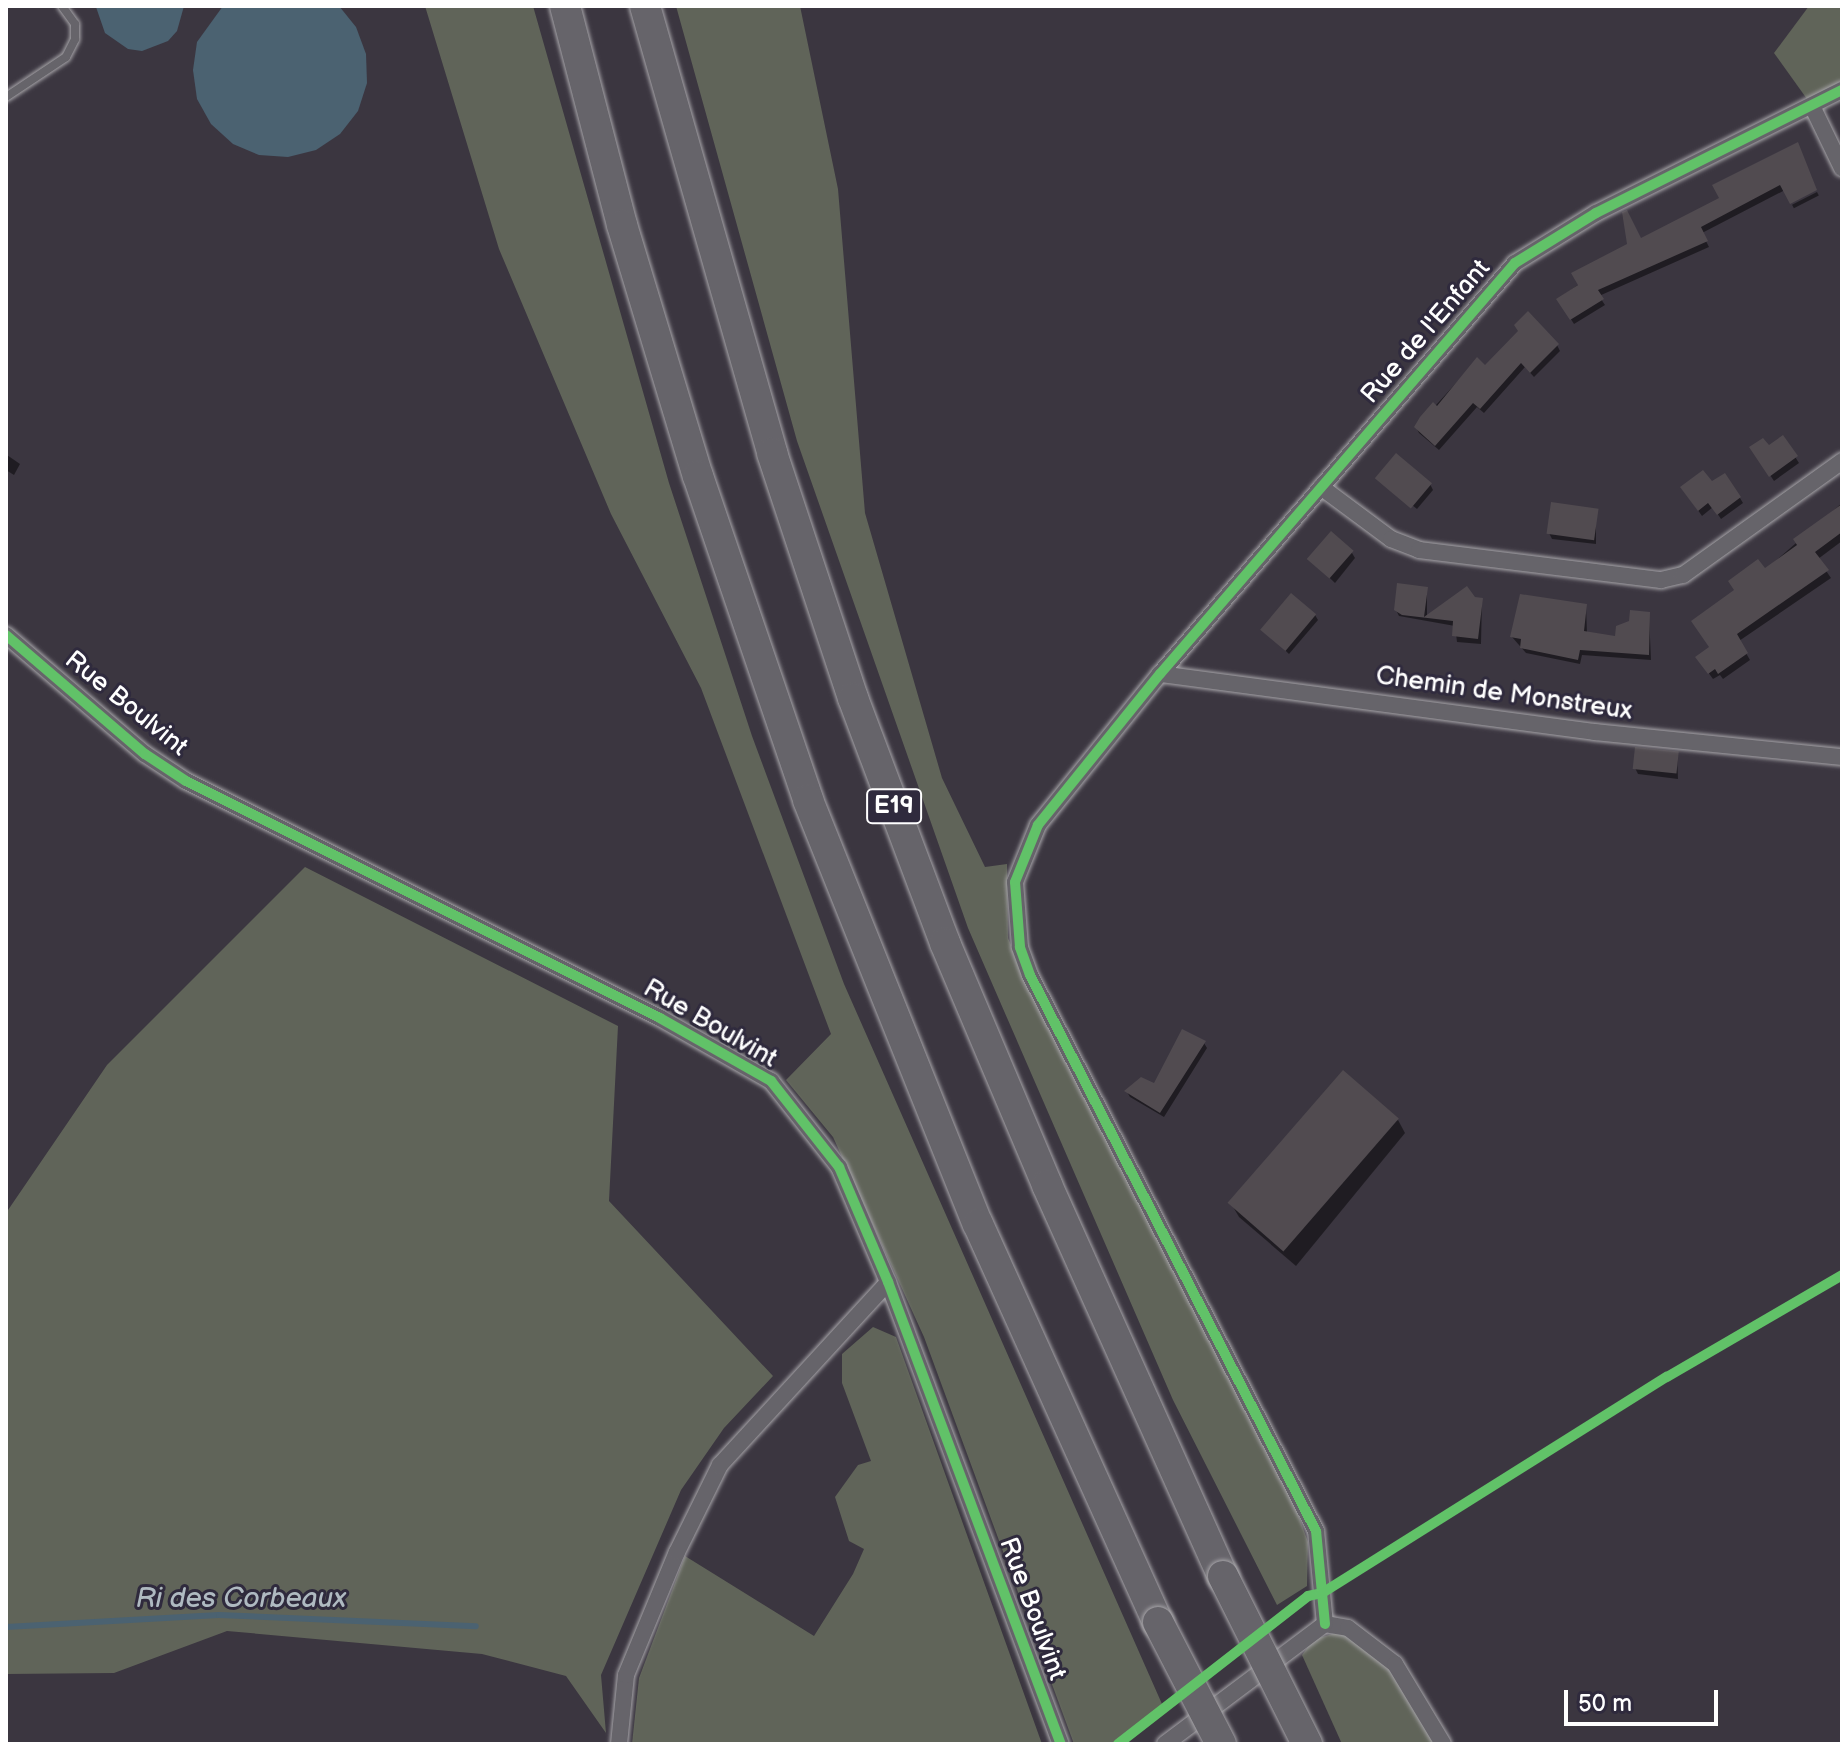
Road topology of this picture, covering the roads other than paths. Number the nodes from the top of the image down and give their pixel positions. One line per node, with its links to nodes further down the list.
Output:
1 (62, 6): 5 (lane)
2 (565, 6): 18 (highway, bridge)
3 (645, 6): 19 (highway, E19, bridge)
4 (1842, 90): 6 (street, Rue de l'Enfant)
5 (6, 97)
6 (1812, 106): 7 (street); 9 (street, Rue de l'Enfant)
7 (1842, 168)
8 (1842, 461): 9 (street)
9 (1321, 487): 11 (street, Rue de l'Enfant)
10 (6, 635): 13 (street, Rue Boulvint)
11 (1160, 674): 12 (street, Chemin de Monstreux); 14 (street, Rue de l'Enfant)
12 (1842, 757)
13 (888, 1282): 15 (street); 16 (street, Rue Boulvint)
14 (1325, 1624): 17 (street); 20 (street)
15 (619, 1744)
16 (1061, 1744)
17 (1165, 1744)
18 (1221, 1744)
19 (1307, 1744)
20 (1443, 1744)

